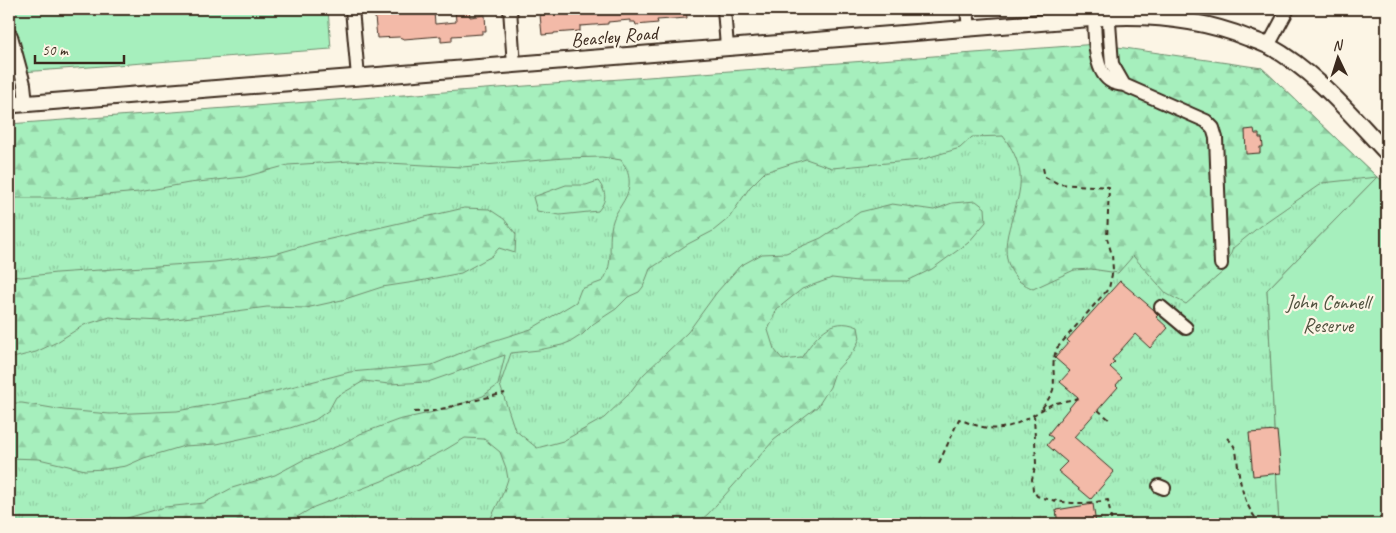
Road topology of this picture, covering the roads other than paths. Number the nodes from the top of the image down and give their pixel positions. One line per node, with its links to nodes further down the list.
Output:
1 (352, 9): 12 (street)
2 (510, 9): 11 (street)
3 (724, 9): 10 (street)
4 (1162, 9): 9 (main road, Beasley Road)
5 (1288, 9): 9 (street)
6 (1104, 13): 7 (main road, Beasley Road); 9 (main road, Beasley Road); 18 (street)
7 (968, 19): 10 (main road, Beasley Road)
8 (9, 35): 14 (street)
9 (1270, 42): 16 (main road, Beasley Road); 17 (main road, Beasley Road)
10 (726, 44): 11 (main road, Beasley Road)
11 (514, 61): 12 (main road, Beasley Road)
12 (357, 73): 14 (main road, Beasley Road)
13 (9, 96): 14 (main road, Beasley Road)
14 (25, 99): 15 (main road, Beasley Road)
15 (9, 105)
16 (1387, 140)
17 (1387, 153)
18 (1221, 264)
19 (1161, 307): 20 (street)
20 (1186, 328)

